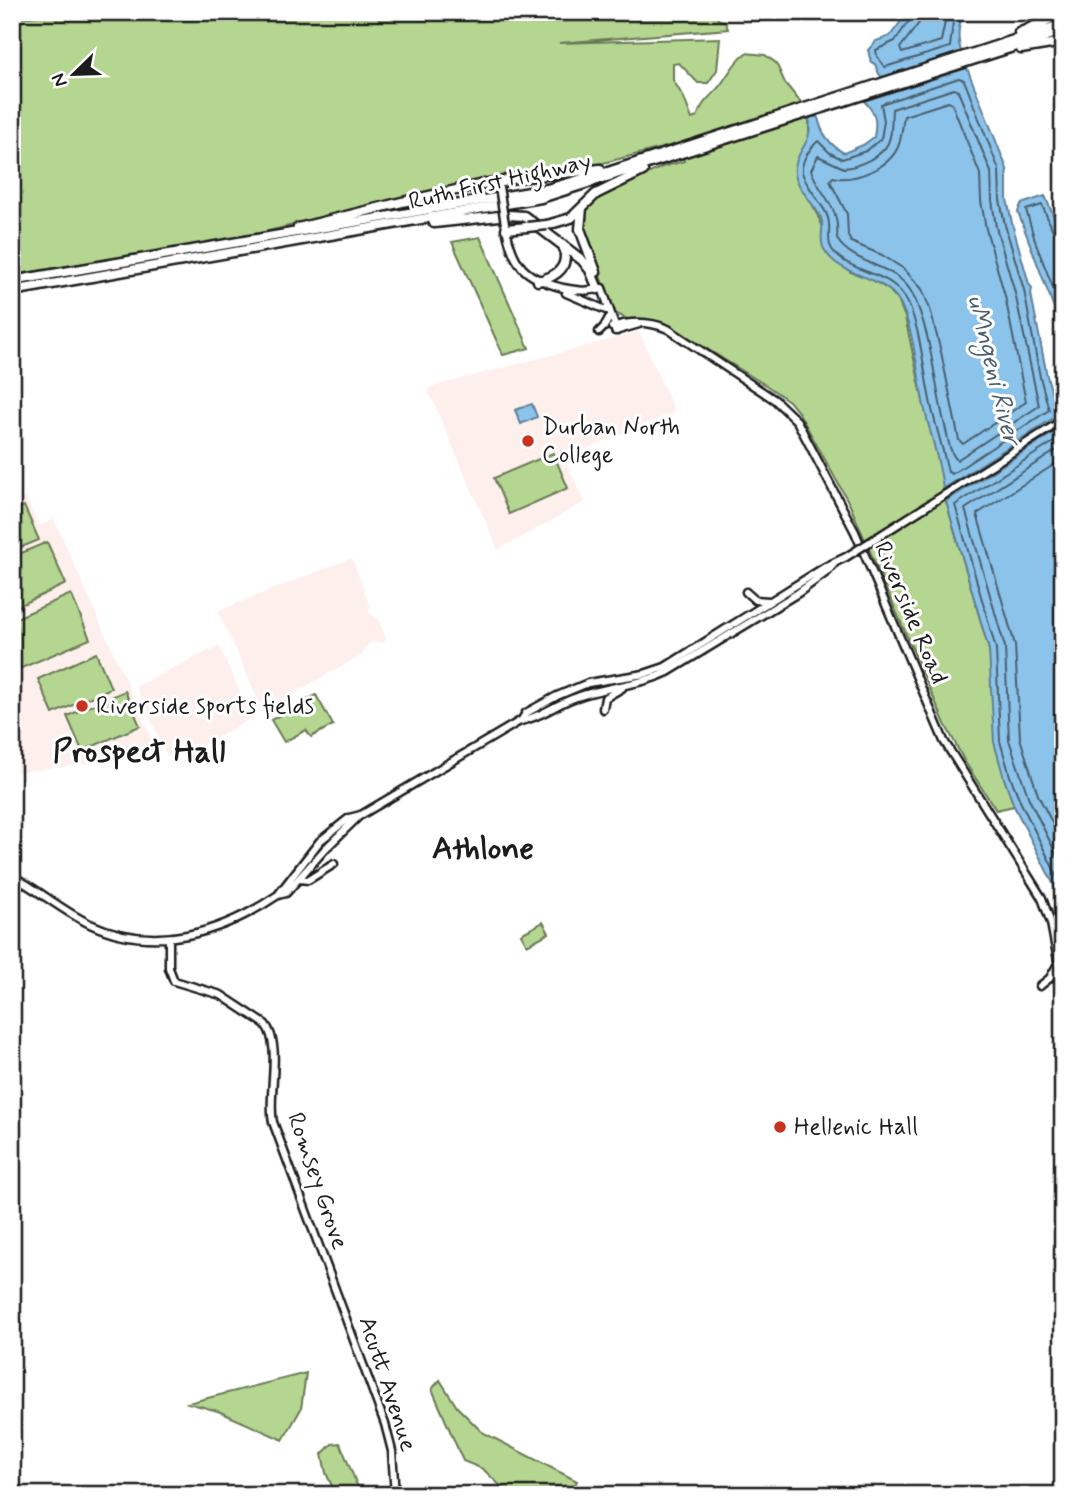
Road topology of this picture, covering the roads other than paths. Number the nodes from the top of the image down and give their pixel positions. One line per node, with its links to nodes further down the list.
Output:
1 (1063, 13): 4 (highway)
2 (1063, 24): 4 (highway)
3 (1063, 31): 4 (highway)
4 (1038, 36): 5 (highway); 5 (highway); 6 (highway)
5 (1020, 41): 7 (highway); 7 (highway)
6 (1063, 43)
7 (978, 54): 8 (highway, Ruth First Highway)
8 (664, 157): 9 (highway); 10 (highway); 12 (highway, Ruth First Highway); 13 (highway, Ruth First Highway)
9 (499, 186): 11 (main road, bridge); 13 (highway)
10 (582, 208): 11 (highway, bridge); 17 (highway)
11 (506, 227): 16 (main road)
12 (367, 230): 14 (highway); 18 (highway, Ruth First Highway)
13 (239, 243): 15 (highway, Ruth First Highway)
14 (563, 245): 16 (highway); 17 (highway)
15 (12, 281)
16 (542, 282): 17 (main road); 19 (main road)
17 (600, 288): 19 (main road)
18 (12, 291)
19 (607, 309): 20 (main road); 21 (main road); 23 (main road)
20 (609, 318): 23 (main road); 24 (main road)
21 (630, 322): 22 (main road, Riverside Road); 23 (main road, Riverside Road)
22 (642, 323): 23 (main road); 36 (main road, Riverside Road)
23 (615, 328)
24 (599, 332)
25 (1063, 420): 26 (main road, bridge)
26 (834, 564): 28 (main road); 29 (main road)
27 (746, 592): 28 (main road)
28 (770, 601): 30 (main road)
29 (627, 686): 30 (main road); 31 (main road)
30 (558, 699): 34 (main road)
31 (603, 709)
32 (334, 864): 34 (main road)
33 (12, 876): 35 (main road)
34 (297, 878): 35 (main road)
35 (169, 938): 39 (main road, Romsey Grove)
36 (1058, 964): 37 (main road); 38 (main road, Riverside Road)
37 (1040, 986)
38 (1063, 987)
39 (334, 1287): 40 (main road, Acutt Avenue)
40 (395, 1495)

